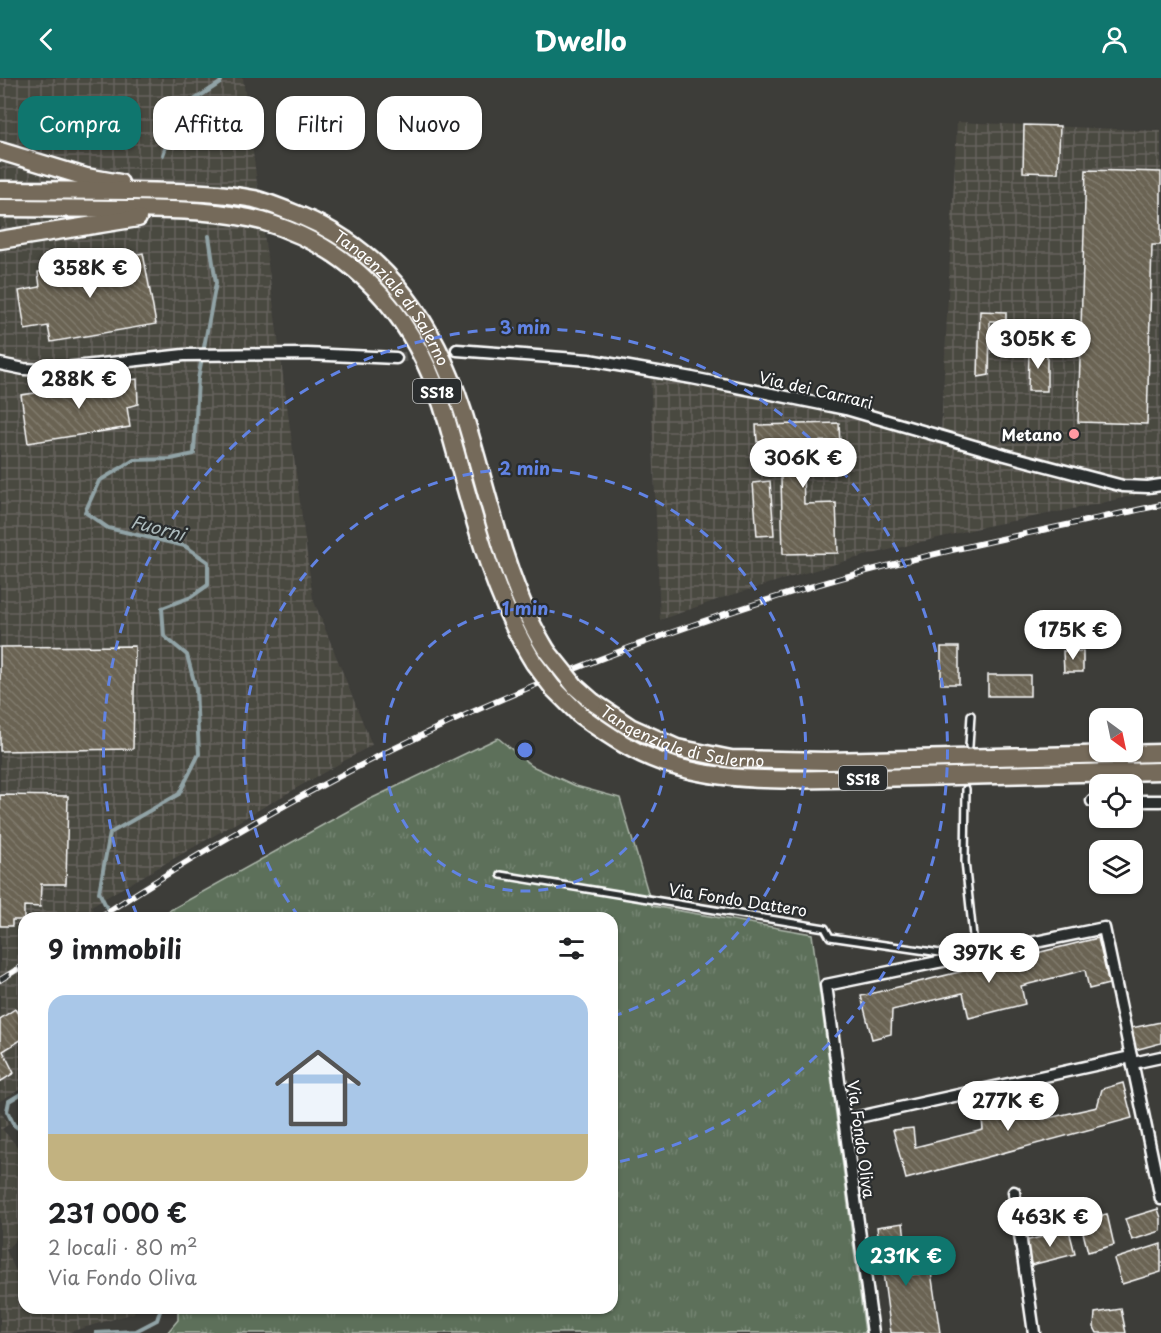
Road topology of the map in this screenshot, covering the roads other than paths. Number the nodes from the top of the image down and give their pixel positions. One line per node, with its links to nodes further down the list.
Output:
1 (0, 152): 3 (highway)
2 (0, 190): 3 (highway, Tangenziale di Salerno / SS18)
3 (186, 192): 13 (highway, Tangenziale di Salerno / SS18, bridge)
4 (0, 208): 5 (highway, Tangenziale di Salerno / SS18)
5 (181, 211): 6 (highway); 14 (highway, Tangenziale di Salerno / SS18, bridge)
6 (0, 240)
7 (457, 350): 10 (street, Via dei Carrari)
8 (396, 358): 9 (street)
9 (0, 364)
10 (1161, 485)
11 (971, 715): 12 (lane)
12 (969, 746)
13 (1161, 753)
14 (1161, 771)
15 (966, 789): 19 (lane)
16 (1143, 801): 17 (street)
17 (1161, 801)
18 (501, 875): 19 (lane, Via Fondo Dattero)
19 (970, 956): 20 (street, Via Fondo Dattero); 22 (street, Via Fondo Dattero)
20 (826, 985): 23 (street, Via Fondo Oliva)
21 (1161, 1057): 22 (street)
22 (1132, 1060): 23 (street); 25 (street, Via Fondo Dattero)
23 (845, 1120): 26 (street, Via Fondo Oliva)
24 (1014, 1192): 27 (street)
25 (1161, 1199)
26 (873, 1333)
27 (1034, 1333)

